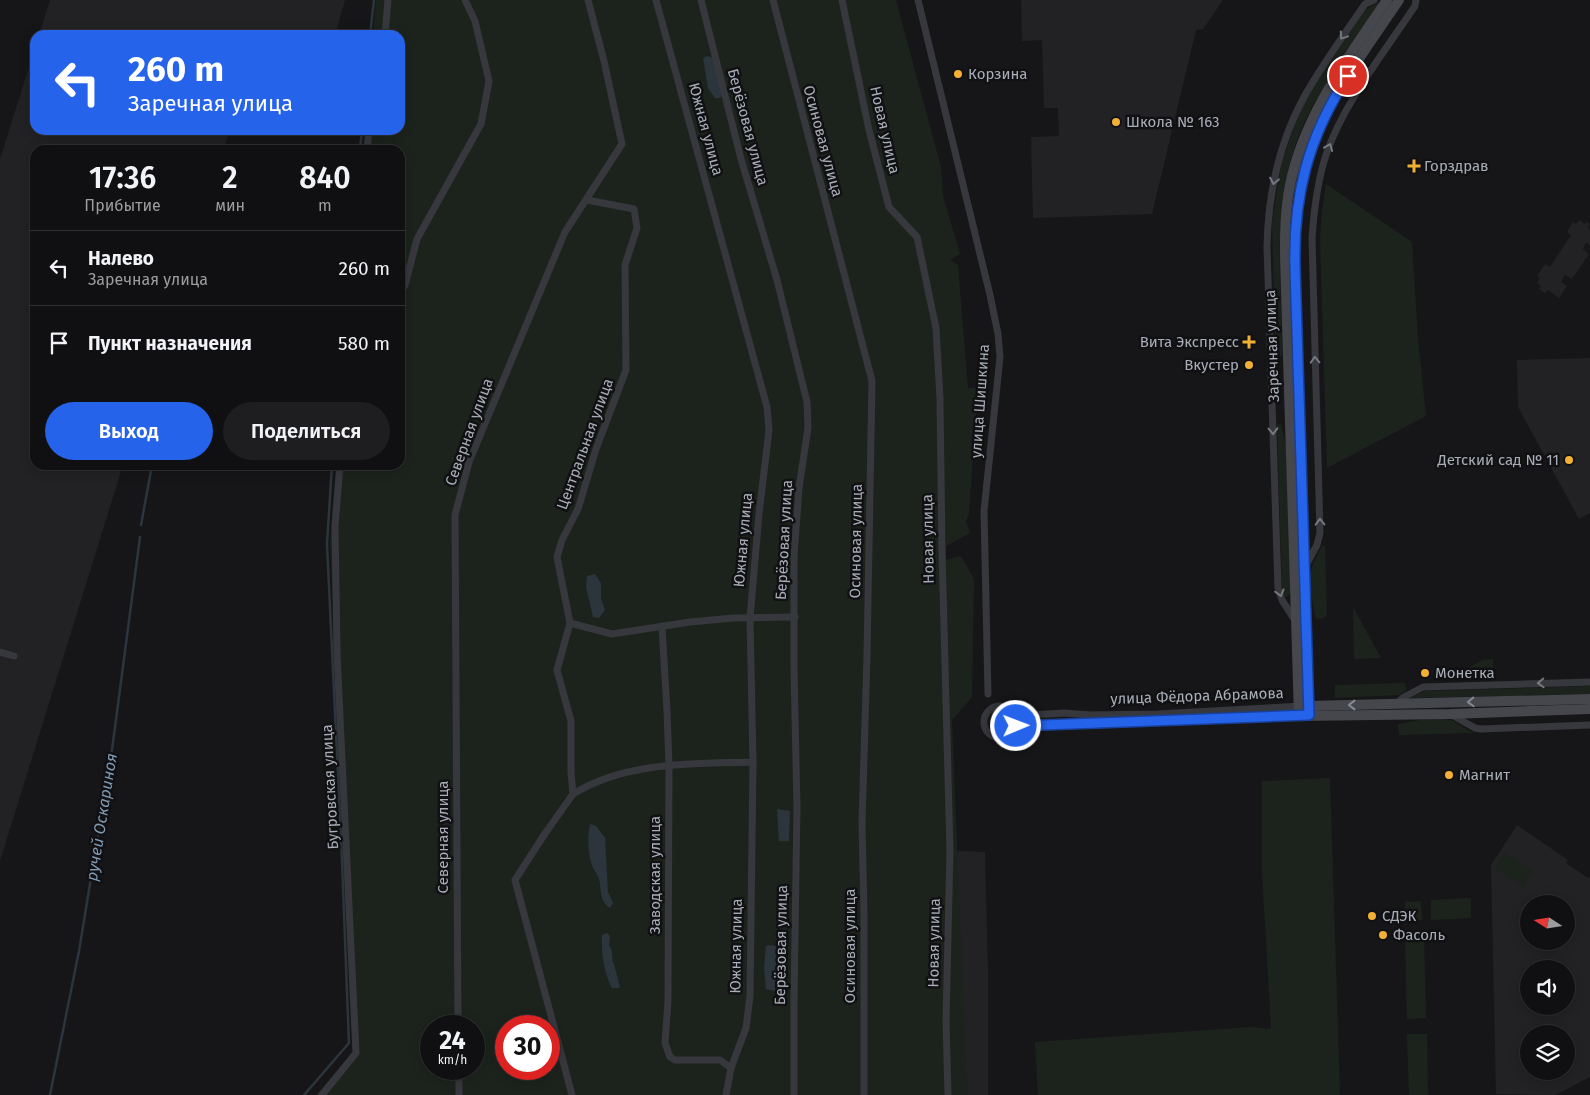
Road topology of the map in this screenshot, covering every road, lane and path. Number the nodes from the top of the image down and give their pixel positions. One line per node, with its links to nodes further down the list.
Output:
1 (388, 0): 13 (street)
2 (465, 0): 15 (street)
3 (588, 0): 14 (street, Северная улица)
4 (656, 0): 19 (street, Южная улица)
5 (701, 0): 18 (street, Берёзовая улица)
6 (772, 0): 46 (street, Осиновая улица)
7 (842, 0): 47 (street, Новая улица)
8 (918, 0): 26 (street, улица Шишкина)
9 (1374, 0): 21 (street, one-way to 21)
10 (1387, 0): 21 (street, Заречная улица)
11 (1400, 0): 17 (street, Заречная улица)
12 (1416, 0): 17 (street, one-way to 12)
13 (385, 30)
14 (587, 200): 20 (street, Центральная улица); 38 (street, Северная улица)
15 (405, 285)
16 (340, 470): 41 (street, Бугровская улица)
17 (1304, 567): 30 (street, Заречная улица)
18 (795, 617): 19 (street); 45 (street, Берёзовая улица)
19 (750, 618): 22 (street); 35 (street, Южная улица)
20 (570, 622): 22 (street); 37 (street, Центральная улица)
21 (1296, 622): 30 (street, Заречная улица)
22 (662, 627): 36 (street, Заводская улица)
23 (0, 652): 24 (street)
24 (14, 656)
25 (1590, 682): 28 (street, one-way to 28)
26 (988, 694)
27 (1590, 699): 28 (street, улица Фёдора Абрамова, one-way to 28)
28 (1395, 705): 30 (street, улица Фёдора Абрамова, one-way to 30)
29 (1590, 710): 31 (street, улица Фёдора Абрамова)
30 (1304, 711): 31 (street, улица Фёдора Абрамова); 32 (street, улица Фёдора Абрамова); 34 (street, улица Фёдора Абрамова)
31 (1450, 714): 33 (street)
32 (1015, 716): 34 (street); 34 (street)
33 (1590, 725)
34 (1016, 726)
35 (753, 762): 36 (street); 39 (street, Южная улица)
36 (668, 765): 37 (street); 39 (street, Заводская улица)
37 (573, 794): 43 (street)
38 (458, 1015)
39 (731, 1068): 44 (street, Южная улица)
40 (459, 1080): 42 (street)
41 (322, 1095)
42 (459, 1095)
43 (572, 1095)
44 (726, 1095)
45 (794, 1095)
46 (864, 1095)
47 (948, 1095)

